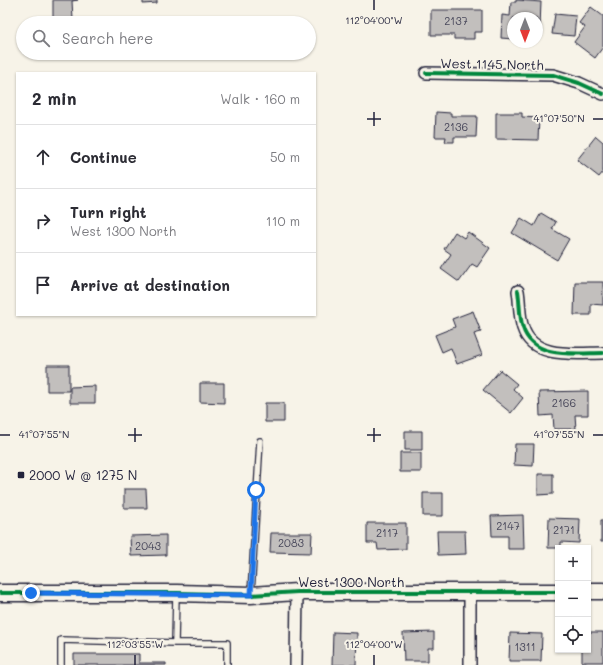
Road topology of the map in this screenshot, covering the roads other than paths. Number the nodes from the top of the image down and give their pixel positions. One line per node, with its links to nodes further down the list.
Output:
1 (426, 73): 2 (street, West 1145 North)
2 (603, 94)
3 (518, 291): 4 (street)
4 (603, 353)
5 (260, 441): 13 (lane)
6 (603, 591): 10 (street)
7 (297, 592): 8 (street, West 1300 North); 13 (street, West 1300 North); 17 (street)
8 (470, 592): 9 (street, West 1300 North); 18 (street)
9 (555, 592)
10 (591, 592)
11 (0, 593): 12 (street, West 1300 North)
12 (177, 593): 13 (street, West 1300 North); 14 (lane)
13 (251, 595)
14 (175, 643): 15 (lane); 16 (lane)
15 (61, 665)
16 (227, 665)
17 (296, 665)
18 (470, 665)

